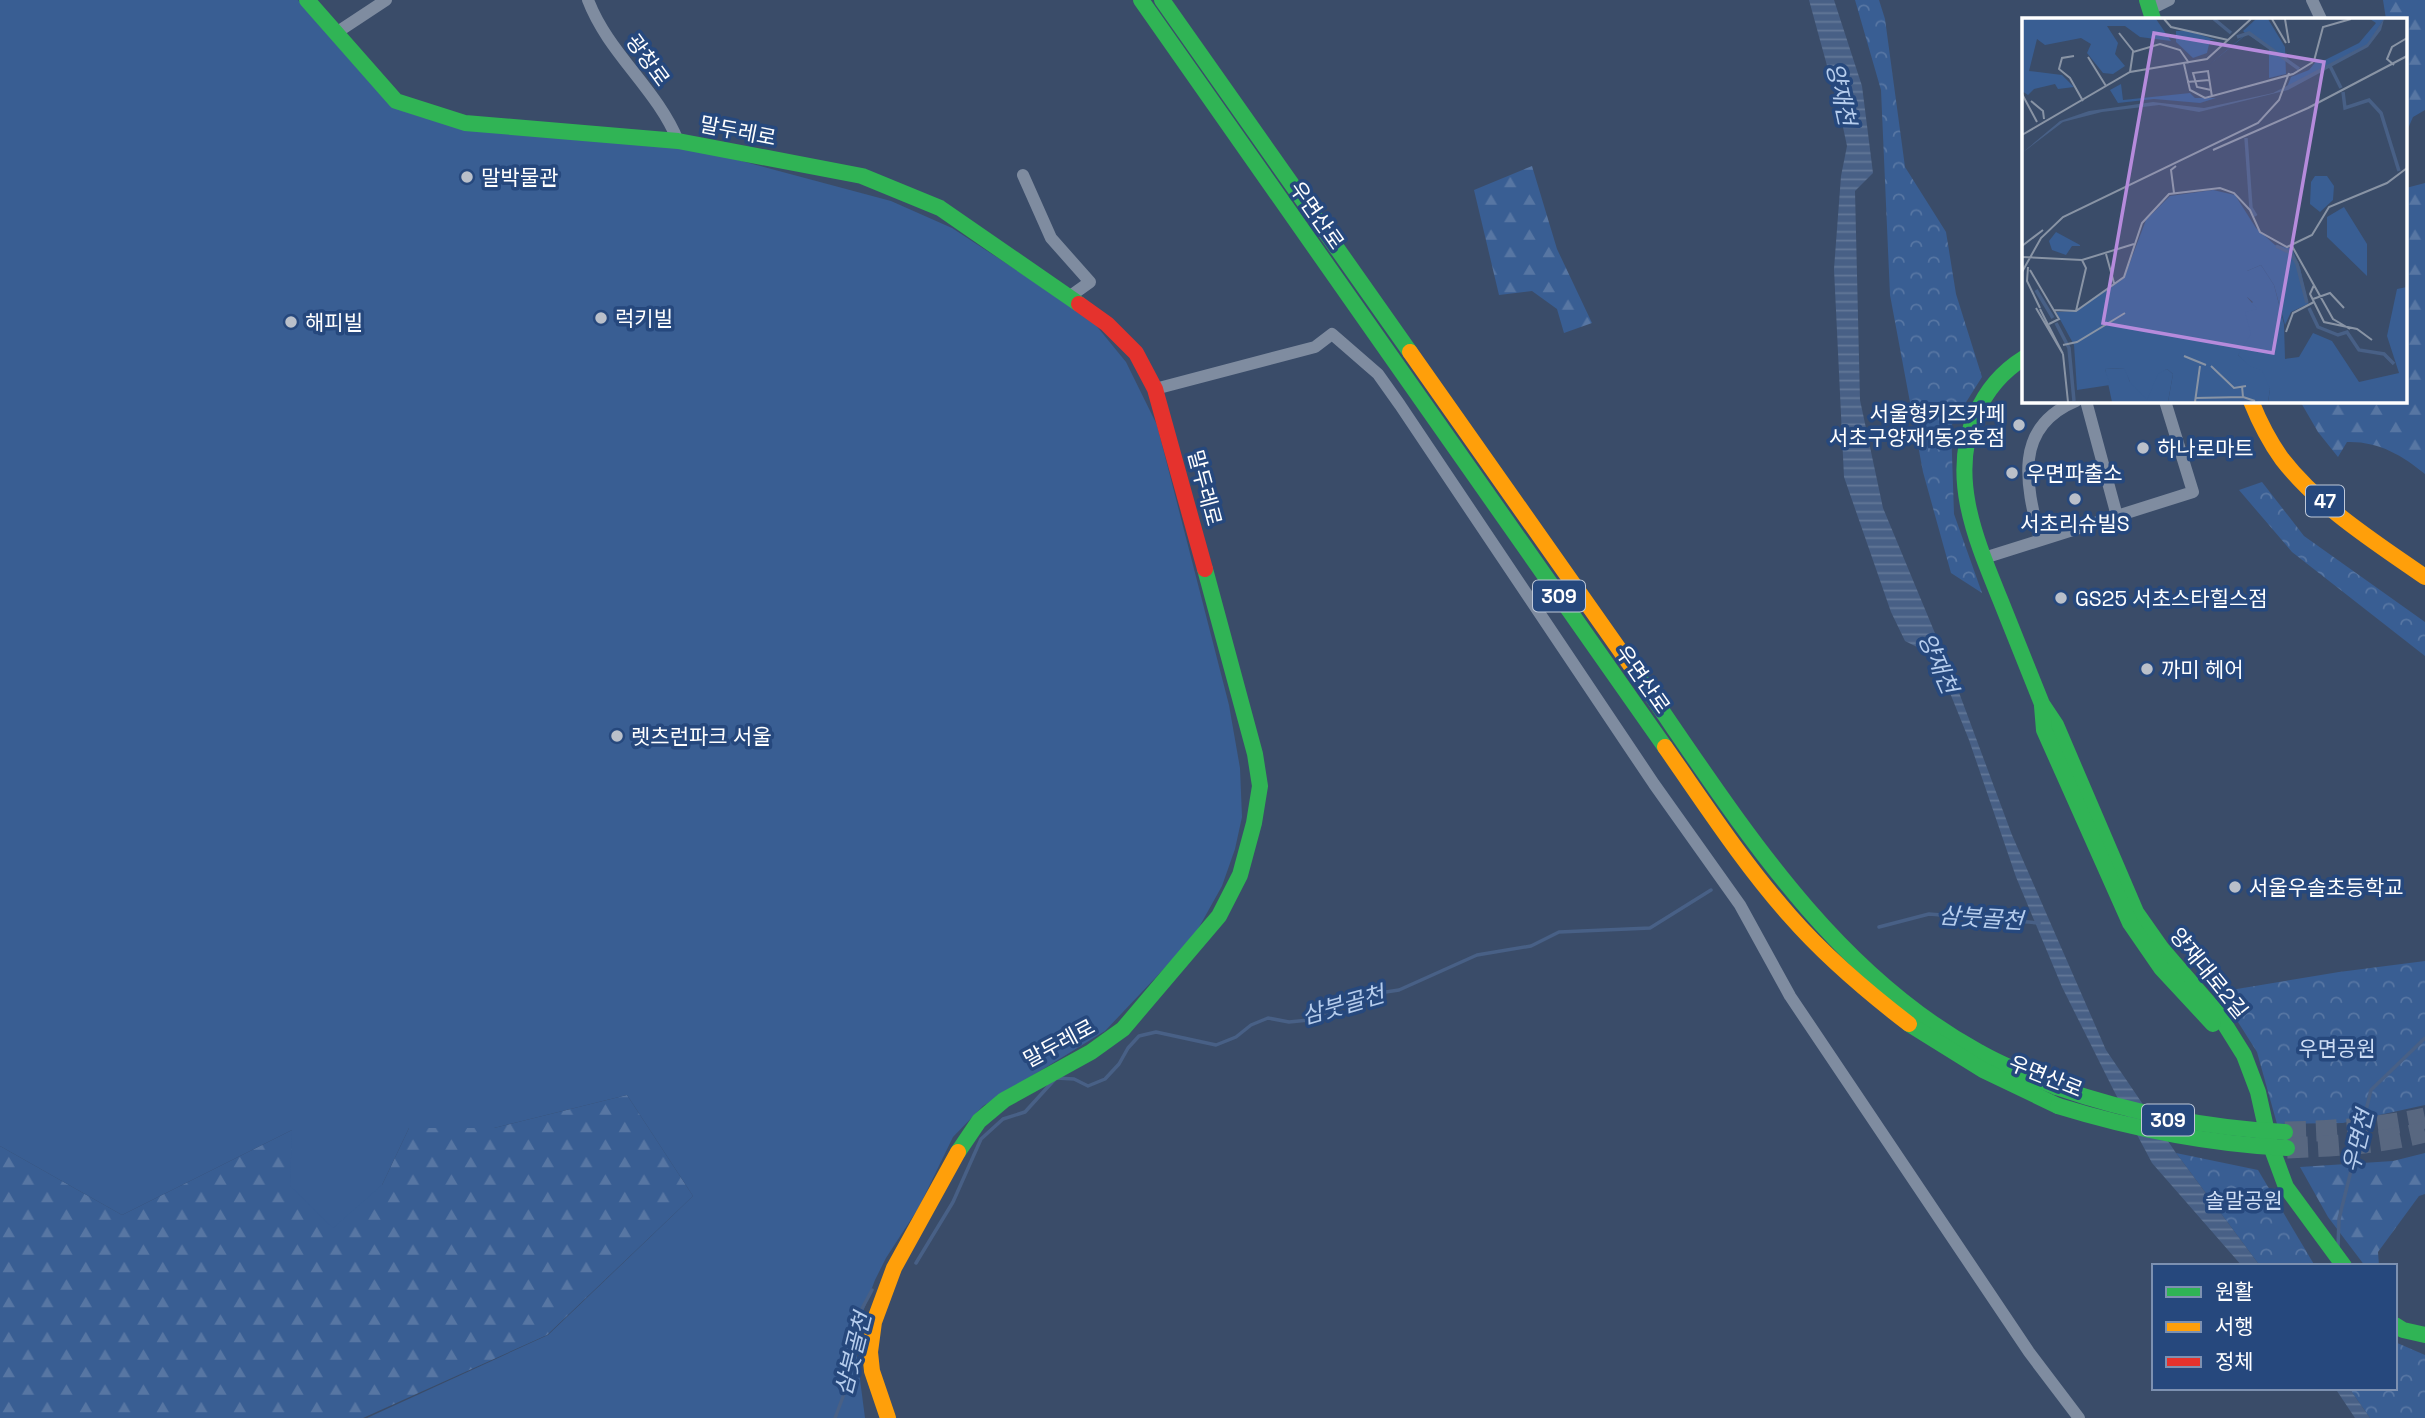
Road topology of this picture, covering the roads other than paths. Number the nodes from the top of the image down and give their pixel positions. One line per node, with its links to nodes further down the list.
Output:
1 (307, 0): 10 (main road, 말두레로)
2 (386, 0): 10 (street)
3 (588, 0): 11 (street, 광창로)
4 (1141, 0): 5 (main road, 우면산로 / 309, bridge)
5 (1162, 0)
6 (2169, 0): 8 (street)
7 (2312, 0): 9 (street)
8 (2151, 9)
9 (2320, 18)
10 (336, 33): 11 (main road, 말두레로)
11 (678, 141): 13 (main road, 말두레로)
12 (1023, 175): 13 (street)
13 (1069, 296): 15 (main road, 말두레로)
14 (2022, 359): 22 (main road, 양재대로2길)
15 (1155, 388): 30 (main road, 말두레로); 31 (street)
16 (2073, 402): 21 (street)
17 (2086, 402): 20 (street)
18 (2165, 402): 20 (street)
19 (2251, 402): 23 (main road, 47)
20 (2117, 516): 21 (street)
21 (2040, 540): 22 (street)
22 (1984, 558): 24 (main road, 양재대로2길)
23 (2425, 577)
24 (2319, 1241): 25 (main road, 양재대로2길); 26 (main road, 양재대로2길)
25 (2330, 1264)
26 (2342, 1264)
27 (2397, 1315): 29 (main road)
28 (2397, 1326): 29 (main road)
29 (2421, 1333)
30 (888, 1418)
31 (2078, 1418)

